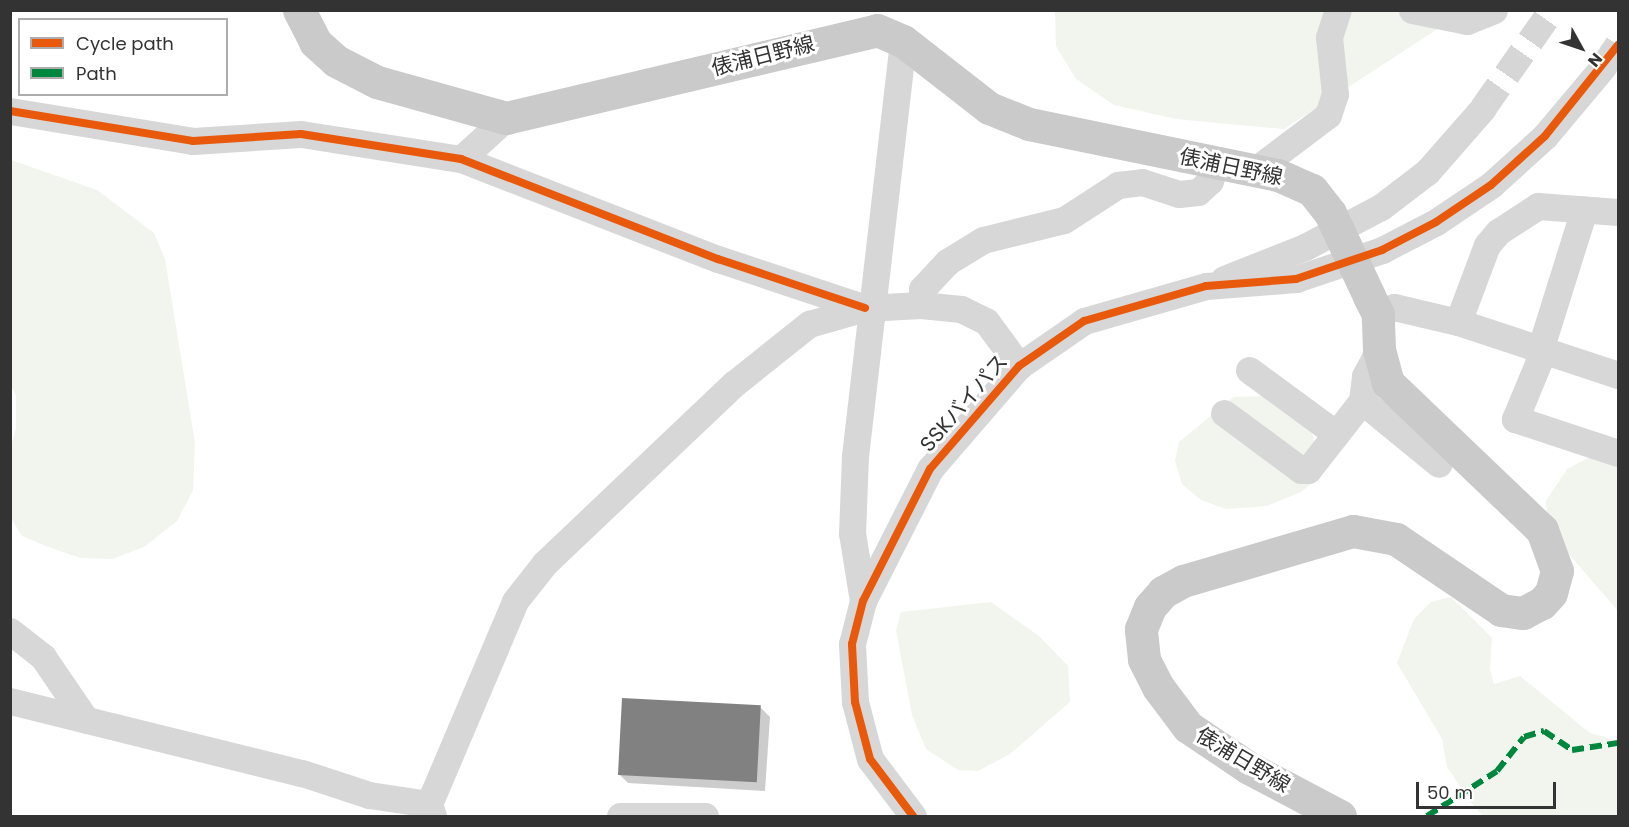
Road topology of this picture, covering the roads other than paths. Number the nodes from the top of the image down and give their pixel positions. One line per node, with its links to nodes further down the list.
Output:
1 (299, 10): 9 (main road, 俵浦日野線)
2 (1338, 10): 12 (street)
3 (1412, 10): 4 (street)
4 (1494, 10)
5 (903, 41): 9 (main road, 俵浦日野線); 11 (main road, 俵浦日野線); 30 (street, bridge)
6 (1603, 67): 15 (street, SSKバイパス)
7 (1483, 108): 15 (street)
8 (10, 111): 10 (street)
9 (506, 118): 10 (street)
10 (461, 159): 18 (street)
11 (1215, 163): 12 (main road, 俵浦日野線); 16 (street)
12 (1255, 170): 17 (main road, 俵浦日野線, bridge)
13 (1584, 210): 14 (street); 19 (street); 20 (street)
14 (1618, 212)
15 (1206, 286): 22 (street, SSKバイパス)
16 (921, 305): 18 (street); 22 (street)
17 (1374, 305): 19 (street); 21 (main road, 俵浦日野線)
18 (865, 308): 34 (street)
19 (1458, 322): 20 (street)
20 (1543, 348): 24 (street); 28 (street)
21 (1379, 350): 25 (street); 38 (main road, 俵浦日野線)
22 (1019, 366): 30 (street, SSKバイパス)
23 (1249, 370): 27 (street)
24 (1618, 375)
25 (1362, 401): 27 (street); 29 (street)
26 (1224, 413): 27 (street)
27 (1336, 434)
28 (1618, 453)
29 (1439, 464)
30 (863, 601): 37 (street, SSKバイパス)
31 (10, 631): 33 (street)
32 (10, 701): 33 (street)
33 (86, 720): 34 (street)
34 (431, 810)
35 (620, 816): 36 (street)
36 (705, 816)
37 (913, 816)
38 (1340, 816)

